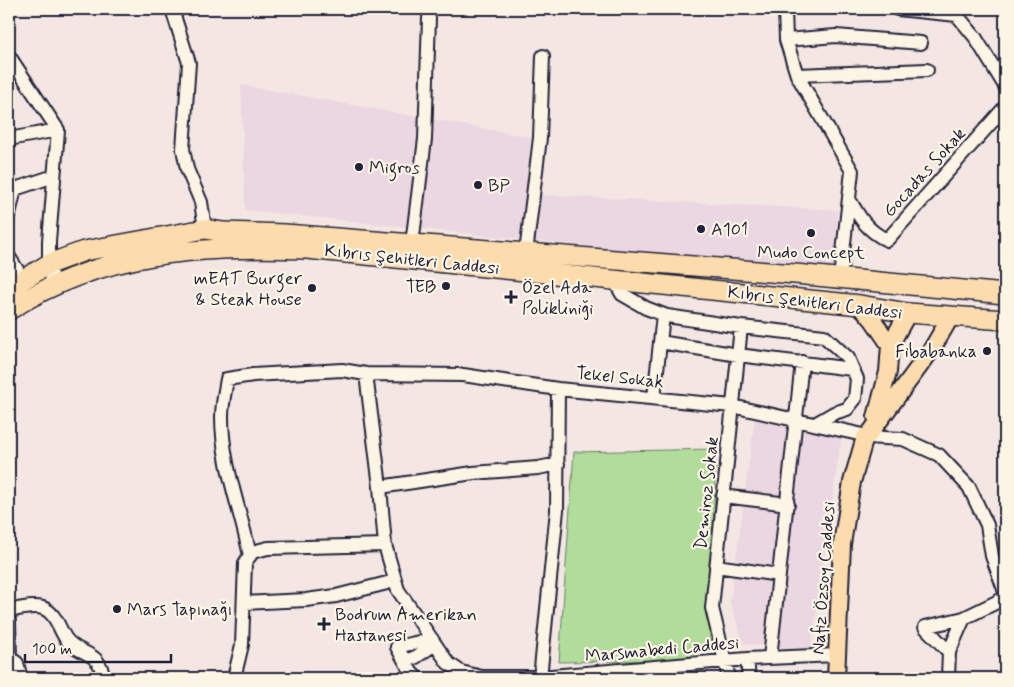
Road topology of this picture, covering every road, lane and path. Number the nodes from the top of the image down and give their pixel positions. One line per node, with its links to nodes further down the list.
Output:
1 (172, 9): 19 (street)
2 (785, 9): 6 (street)
3 (897, 9): 4 (street)
4 (955, 12): 12 (street)
5 (429, 18): 20 (street)
6 (786, 40): 7 (street); 11 (street)
7 (921, 43)
8 (9, 56): 14 (street)
9 (543, 56): 21 (street)
10 (927, 70): 11 (street)
11 (796, 73): 17 (street)
12 (1005, 86)
13 (1005, 107): 17 (street, Gocadas Sokak)
14 (58, 130): 15 (street); 16 (street)
15 (9, 139)
16 (54, 176): 18 (street); 23 (street)
17 (849, 199): 24 (street)
18 (9, 214)
19 (205, 229): 20 (highway, Kıbrıs Şehitleri Caddesi); 23 (highway, Kıbrıs Şehitleri Caddesi)
20 (412, 244): 21 (highway, Kıbrıs Şehitleri Caddesi)
21 (526, 253): 24 (highway, Kıbrıs Şehitleri Caddesi)
22 (9, 257): 26 (street)
23 (49, 264): 26 (highway, Kıbrıs Şehitleri Caddesi); 28 (street)
24 (840, 279): 27 (highway, Kıbrıs Şehitleri Caddesi)
25 (614, 280): 28 (highway, Kıbrıs Şehitleri Caddesi); 31 (highway, Kıbrıs Şehitleri Caddesi); 34 (street)
26 (16, 284)
27 (912, 286): 29 (highway, Kıbrıs Şehitleri Caddesi); 33 (highway)
28 (53, 287): 32 (highway, Kıbrıs Şehitleri Caddesi)
29 (954, 289): 30 (highway, Kıbrıs Şehitleri Caddesi); 35 (highway)
30 (1005, 294)
31 (860, 305): 33 (highway, Kıbrıs Şehitleri Caddesi); 39 (main road)
32 (9, 310)
33 (908, 313): 35 (highway, Kıbrıs Şehitleri Caddesi); 39 (main road, Nafiz Özsoy Caddesi)
34 (663, 314): 37 (street); 38 (street)
35 (951, 316): 36 (highway, Kıbrıs Şehitleri Caddesi); 49 (main road, Nafiz Özsoy Caddesi)
36 (1005, 320)
37 (741, 327): 40 (street, Demiroz Sokak); 42 (street)
38 (660, 342): 40 (street); 45 (street)
39 (890, 345): 49 (main road, Nafiz Özsoy Caddesi)
40 (738, 355): 41 (street); 46 (street, Demiroz Sokak)
41 (802, 362): 42 (street); 47 (street)
42 (852, 369): 48 (street)
43 (366, 374): 44 (street, Tekel Sokak); 51 (street, Marsmabedi Caddesi); 55 (street, Tekel Sokak)
44 (558, 389): 45 (street, Tekel Sokak); 50 (street)
45 (654, 398): 46 (street, Tekel Sokak)
46 (732, 406): 47 (street, Tekel Sokak); 52 (street, Demiroz Sokak)
47 (797, 420): 48 (street, Tekel Sokak); 53 (street)
48 (815, 424): 49 (street, Tekel Sokak)
49 (869, 433): 59 (street, Tekel Sokak); 67 (main road, Nafiz Özsoy Caddesi)
50 (558, 464): 51 (street); 76 (street)
51 (380, 487): 54 (street, Marsmabedi Caddesi)
52 (723, 496): 53 (street); 56 (street, Demiroz Sokak)
53 (788, 504): 57 (street)
54 (385, 545): 55 (street); 58 (street, Marsmabedi Caddesi)
55 (250, 556): 61 (street)
56 (716, 566): 57 (street); 71 (street, Demiroz Sokak)
57 (779, 575): 69 (street)
58 (395, 581): 61 (street); 65 (street, Marsmabedi Caddesi)
59 (1005, 592)
60 (1005, 598): 63 (street)
61 (244, 603): 72 (street)
62 (9, 611): 74 (street)
63 (964, 618): 66 (street); 66 (street)
64 (9, 621): 68 (street)
65 (433, 642): 75 (street); 76 (street, Marsmabedi Caddesi)
66 (948, 652): 80 (street)
67 (837, 655): 69 (street, Marsmabedi Caddesi); 79 (main road, Nafiz Özsoy Caddesi)
68 (10, 658): 73 (street)
69 (770, 658): 70 (street, Marsmabedi Caddesi)
70 (747, 659): 71 (street, Marsmabedi Caddesi); 78 (street)
71 (726, 661): 76 (street, Marsmabedi Caddesi); 77 (street, Demiroz Sokak)
72 (237, 677)
73 (21, 678)
74 (103, 678)
75 (417, 678)
76 (540, 678)
77 (729, 678)
78 (749, 678)
79 (836, 678)
80 (948, 678)

